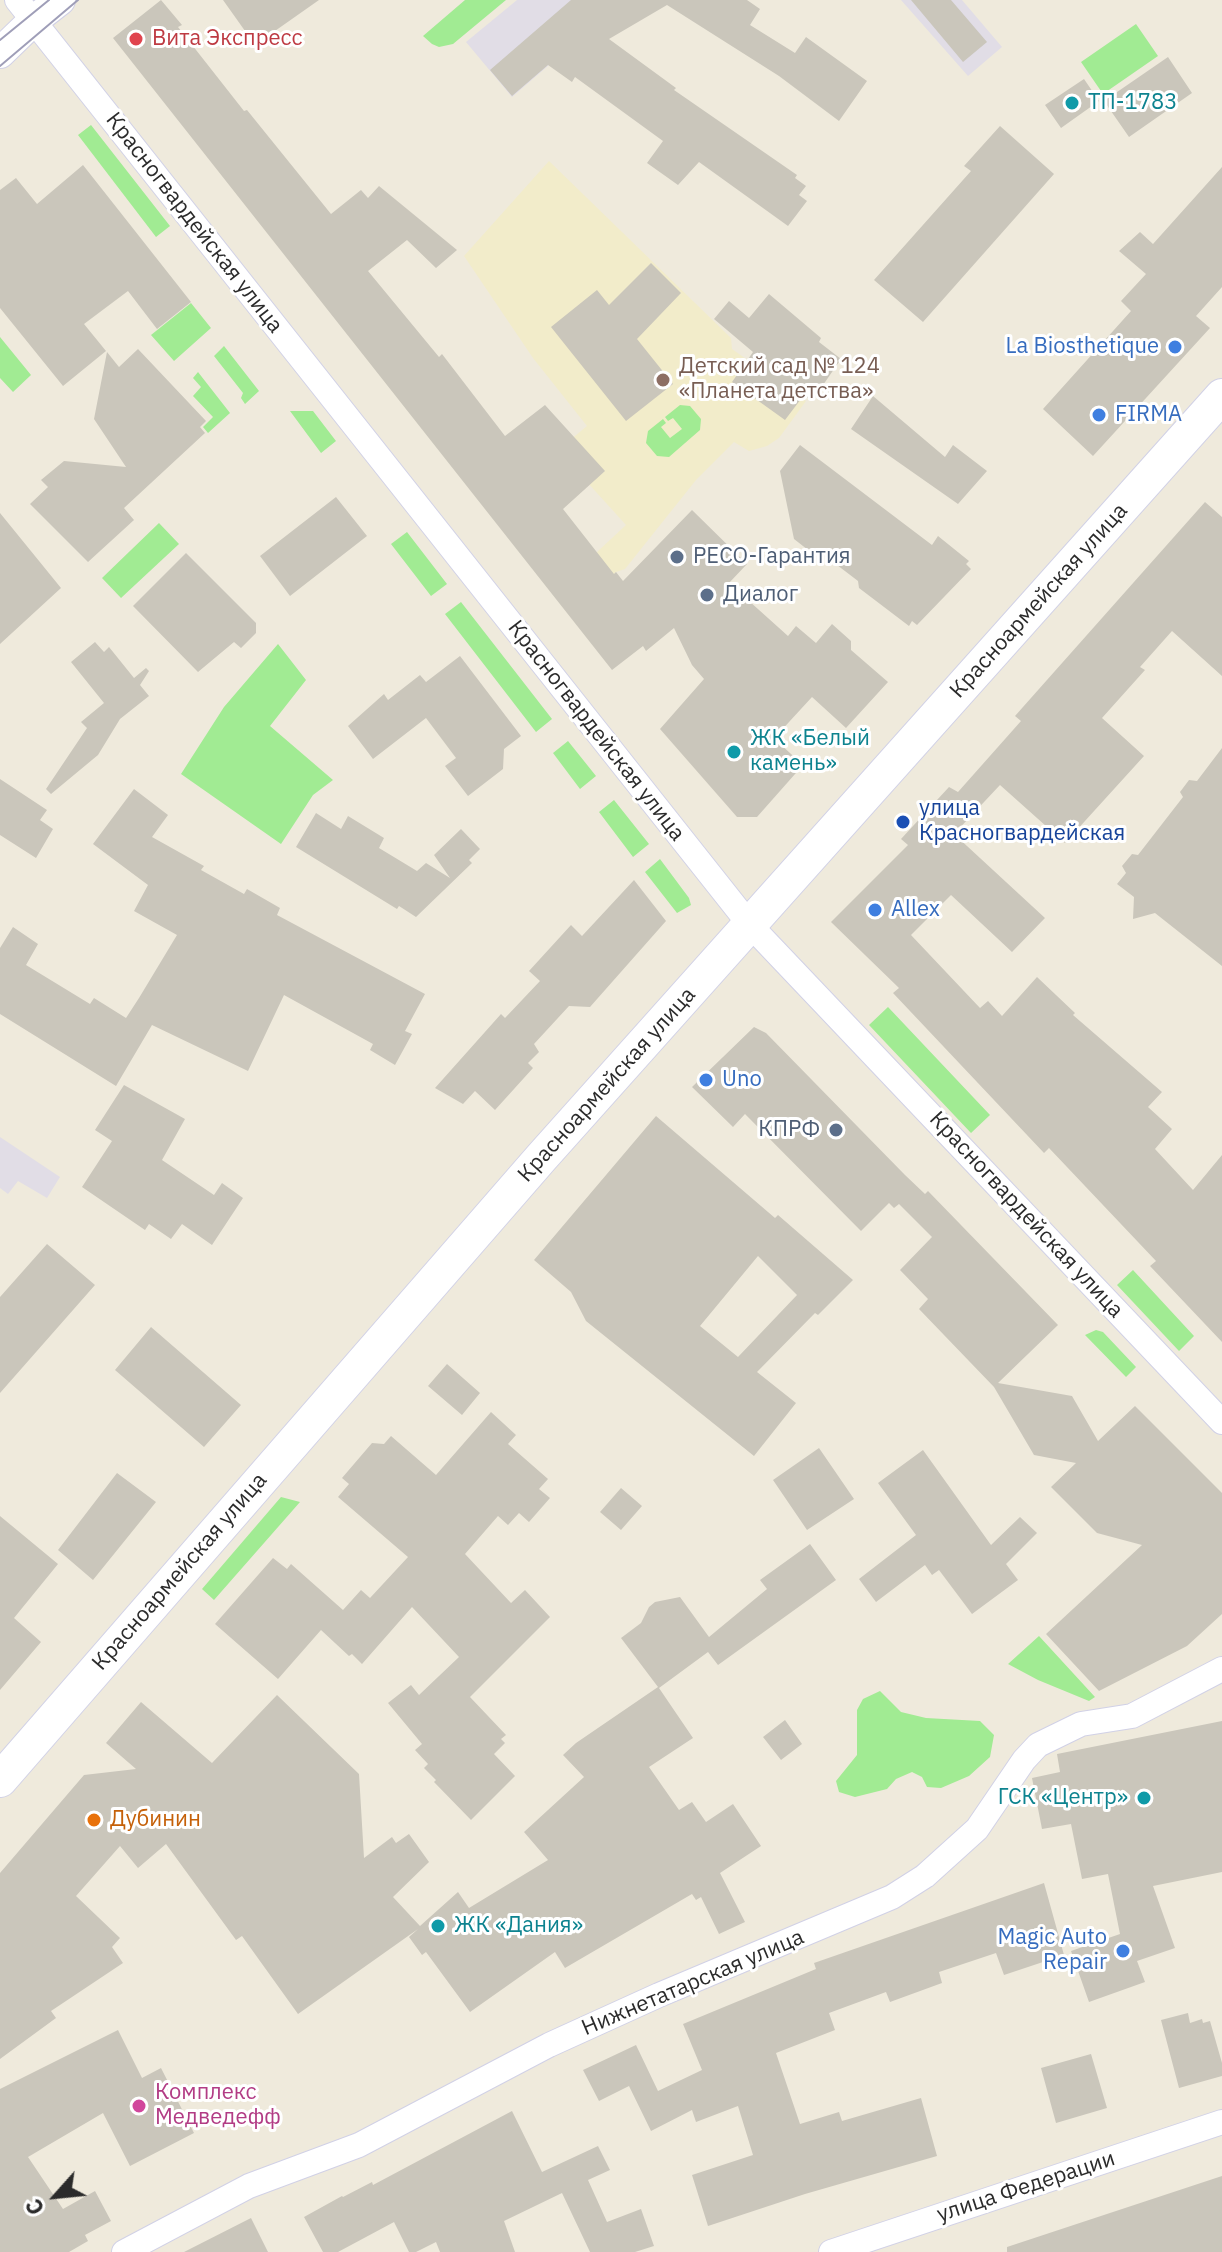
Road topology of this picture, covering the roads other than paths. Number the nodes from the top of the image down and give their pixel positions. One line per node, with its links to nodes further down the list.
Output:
1 (60, 0): 2 (street)
2 (25, 10): 3 (street); 5 (street, Красногвардейская улица)
3 (0, 53)
4 (1222, 396): 5 (main road, Красноармейская улица)
5 (750, 925): 6 (street, Красногвардейская улица); 8 (main road, Красноармейская улица)
6 (1222, 1422)
7 (1222, 1669): 10 (street, Нижнетатарская улица)
8 (0, 1780)
9 (1222, 2122): 11 (street, улица Федерации)
10 (124, 2252)
11 (831, 2252)

